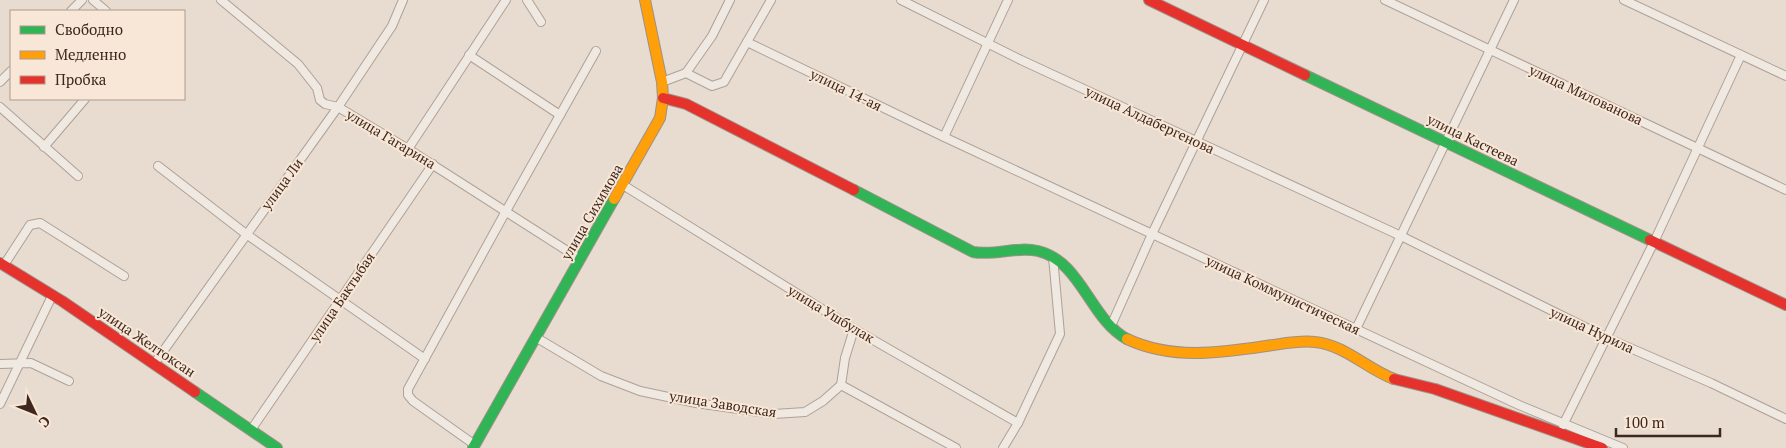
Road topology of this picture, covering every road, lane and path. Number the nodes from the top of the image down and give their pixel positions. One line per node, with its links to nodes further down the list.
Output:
1 (82, 0): 17 (street)
2 (93, 0): 18 (street)
3 (221, 0): 35 (street, улица Гагарина)
4 (403, 0): 35 (street, улица Ли)
5 (506, 0): 25 (street)
6 (527, 0): 19 (street)
7 (645, 0): 31 (street, улица Сихимова)
8 (730, 0): 28 (street)
9 (771, 0): 20 (street)
10 (902, 0): 21 (street, улица Алдабергенова)
11 (1008, 0): 21 (street)
12 (1148, 0): 22 (street, улица Кастеева)
13 (1264, 0): 22 (street)
14 (1385, 0): 23 (street, улица Милованова)
15 (1514, 0): 23 (street)
16 (1624, 0): 26 (street)
17 (72, 10)
18 (105, 10)
19 (541, 22)
20 (747, 42): 28 (street); 37 (street, улица 14-ая)
21 (988, 43): 37 (street); 38 (street, улица Алдабергенова)
22 (1242, 46): 38 (street); 39 (street, улица Кастеева)
23 (1490, 50): 39 (street); 42 (street, улица Милованова)
24 (596, 51): 36 (street)
25 (469, 55): 36 (street); 41 (street)
26 (1741, 55): 29 (street); 42 (street)
27 (10, 72): 30 (street)
28 (686, 73): 31 (street)
29 (1786, 76)
30 (0, 82)
31 (662, 82): 32 (street, улица Сихимова)
32 (663, 98): 46 (street, улица Сихимова); 53 (street)
33 (84, 100): 40 (street)
34 (0, 107): 40 (street)
35 (338, 107): 41 (street, улица Гагарина); 49 (street, улица Ли)
36 (560, 115): 48 (street)
37 (944, 137): 50 (street, улица Коммунистическая)
38 (1196, 141): 50 (street); 51 (street, улица Алдабергенова)
39 (1446, 141): 51 (street); 52 (street, улица Кастеева)
40 (44, 147): 45 (street)
41 (408, 148): 43 (street, улица Гагарина)
42 (1698, 148): 47 (street, улица Милованова); 52 (street)
43 (433, 164): 48 (street, улица Гагарина); 58 (street, улица Бактыбая)
44 (158, 166): 49 (street)
45 (78, 176)
46 (624, 185): 54 (street, улица Сихимова); 61 (street, улица Ушбулак)
47 (1786, 190)
48 (506, 210): 54 (street, улица Гагарина); 65 (street)
49 (246, 234): 58 (street); 68 (street, улица Ли)
50 (1152, 234): 60 (street); 62 (street, улица Коммунистическая)
51 (1401, 236): 62 (street); 64 (street, улица Нурила)
52 (1654, 242): 59 (street, улица Кастеева); 64 (street)
53 (1053, 258): 60 (street); 73 (street)
54 (580, 259): 63 (street, улица Сихимова)
55 (2, 264): 56 (street); 57 (street, улица Желтоксан)
56 (124, 276)
57 (52, 296): 67 (street); 68 (street, улица Желтоксан)
58 (341, 300): 65 (street); 75 (street, улица Бактыбая)
59 (1786, 305)
60 (1111, 326): 80 (street)
61 (854, 329): 70 (street); 73 (street, улица Ушбулак)
62 (1356, 329): 74 (street, улица Коммунистическая)
63 (537, 338): 70 (street, улица Заводская); 76 (street, улица Сихимова)
64 (1607, 338): 72 (street, улица Нурила); 74 (street)
65 (425, 359): 76 (street)
66 (0, 364): 67 (street)
67 (17, 364): 69 (street); 71 (street)
68 (154, 364): 75 (street, улица Желтоксан)
69 (69, 381)
70 (841, 384): 78 (street)
71 (0, 404)
72 (1786, 419)
73 (1018, 423): 79 (street)
74 (1563, 424): 81 (street, улица Коммунистическая)
75 (251, 430): 77 (street, улица Желтоксан)
76 (474, 447)
77 (277, 448)
78 (956, 448)
79 (1003, 448)
80 (1602, 448)
81 (1623, 448)

